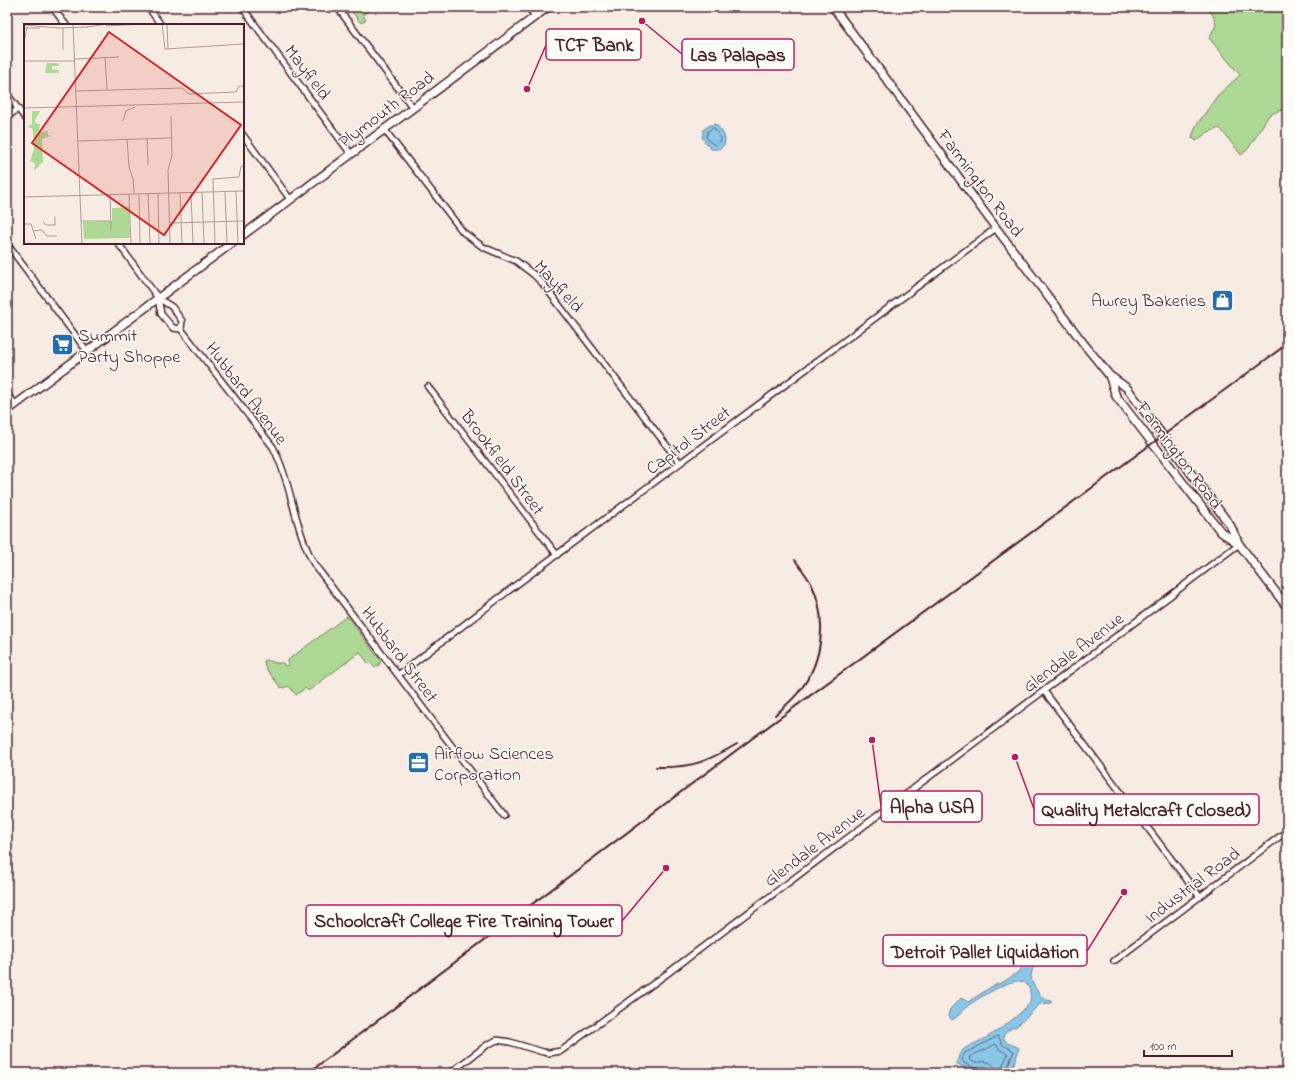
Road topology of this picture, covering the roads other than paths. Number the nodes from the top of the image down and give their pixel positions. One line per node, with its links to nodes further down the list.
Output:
1 (52, 7): 9 (street)
2 (148, 7): 10 (street)
3 (242, 7): 18 (street, Mayfield)
4 (336, 7): 12 (street)
5 (528, 7): 8 (street)
6 (548, 7): 8 (main road, Plymouth Road)
7 (833, 7): 20 (main road, Farmington Road)
8 (535, 16): 12 (main road, Plymouth Road)
9 (65, 24)
10 (160, 24)
11 (7, 94): 13 (street)
12 (413, 108): 16 (main road, Plymouth Road)
13 (18, 109): 14 (street); 15 (street)
14 (7, 117)
15 (24, 117)
16 (384, 129): 18 (main road, Plymouth Road); 33 (street, Mayfield)
17 (244, 136): 19 (street)
18 (351, 154): 19 (main road, Plymouth Road)
19 (290, 199): 21 (main road, Plymouth Road)
20 (996, 228): 28 (main road, Farmington Road); 33 (street, Capitol Street)
21 (244, 234)
22 (7, 244): 27 (street)
23 (119, 244): 25 (street)
24 (230, 244): 25 (main road)
25 (158, 298): 26 (street, Hubbard Avenue); 26 (street, Hubbard Avenue); 27 (main road)
26 (181, 329): 34 (street, Hubbard Avenue)
27 (88, 351): 31 (main road)
28 (1109, 375): 35 (main road, Farmington Road); 35 (main road, Farmington Road)
29 (428, 387): 36 (street, Brookfield Street)
30 (7, 394): 31 (street)
31 (16, 405): 32 (main road)
32 (7, 411)
33 (680, 463): 36 (street, Capitol Street)
34 (291, 501): 38 (street, Hubbard Street)
35 (1239, 544): 37 (main road, Farmington Road); 39 (street, Glendale Avenue)
36 (557, 555): 38 (street, Capitol Street)
37 (1287, 607)
38 (398, 675): 40 (street, Hubbard Street)
39 (1044, 691): 42 (street); 44 (street, Glendale Avenue)
40 (504, 814)
41 (1287, 831): 42 (street, Industrial Road)
42 (1200, 897): 43 (street, Industrial Road)
43 (1114, 961)
44 (450, 1073)

